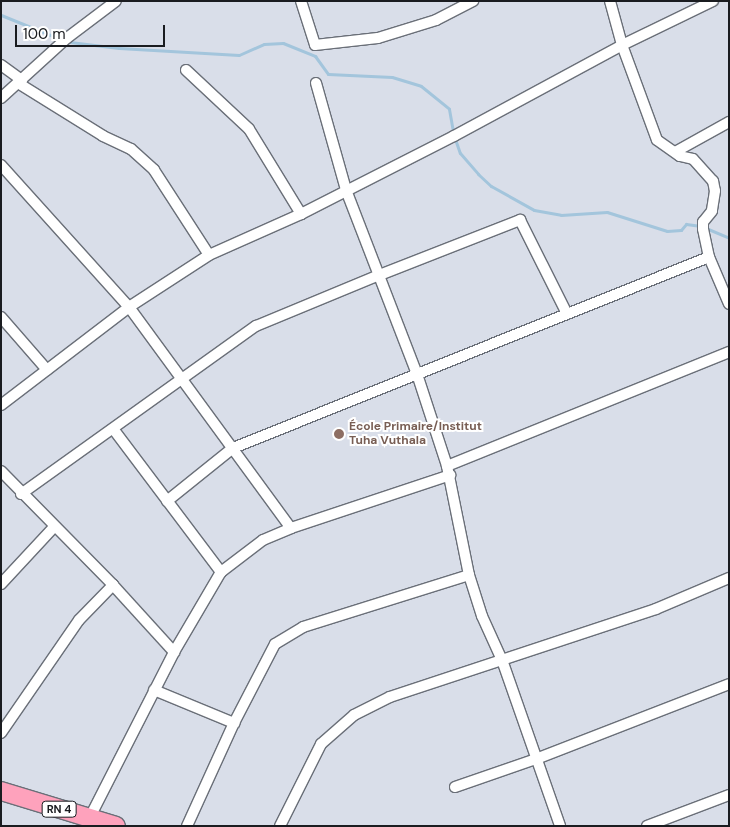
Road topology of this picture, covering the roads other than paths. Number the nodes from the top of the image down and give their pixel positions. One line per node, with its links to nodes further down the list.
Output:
1 (116, 1): 9 (street)
2 (301, 1): 3 (street)
3 (473, 1)
4 (610, 1): 6 (street)
5 (713, 1): 6 (street)
6 (622, 45): 13 (street); 15 (street)
7 (1, 65): 9 (street)
8 (186, 70): 16 (street)
9 (20, 82): 11 (street); 17 (street)
10 (316, 82): 15 (street)
11 (1, 98)
12 (729, 122): 13 (street)
13 (675, 152): 18 (street)
14 (1, 165): 21 (street)
15 (346, 190): 16 (street); 19 (street)
16 (302, 214): 17 (street)
17 (209, 255): 21 (street)
18 (709, 257): 20 (street); 22 (street)
19 (377, 276): 22 (street); 26 (street); 27 (street)
20 (729, 304)
21 (129, 307): 25 (street); 27 (street)
22 (567, 314): 26 (street)
23 (1, 317): 25 (street)
24 (729, 352): 31 (street)
25 (47, 370): 28 (street)
26 (417, 374): 30 (street); 31 (street)
27 (183, 379): 29 (street); 30 (street)
28 (1, 405)
29 (114, 430): 33 (street); 34 (street)
30 (233, 448): 34 (street); 36 (street)
31 (448, 470): 36 (street); 38 (street)
32 (1, 471): 33 (street)
33 (21, 494): 35 (street)
34 (167, 501): 37 (street)
35 (54, 527): 40 (street); 41 (street)
36 (292, 528): 37 (street)
37 (221, 572): 42 (street)
38 (470, 576): 43 (street); 46 (street)
39 (729, 578): 43 (street)
40 (1, 584)
41 (112, 585): 42 (street); 47 (street)
42 (174, 652): 45 (street)
43 (502, 660): 48 (street); 55 (street)
44 (729, 684): 48 (street)
45 (154, 690): 46 (street); 52 (street)
46 (234, 723): 54 (street)
47 (1, 732)
48 (536, 759): 49 (street); 56 (street)
49 (455, 787)
50 (1, 791): 52 (highway, RN 4)
51 (729, 795): 57 (street)
52 (90, 817): 53 (highway, RN 4)
53 (116, 826)
54 (187, 826)
55 (280, 826)
56 (560, 826)
57 (648, 826)

